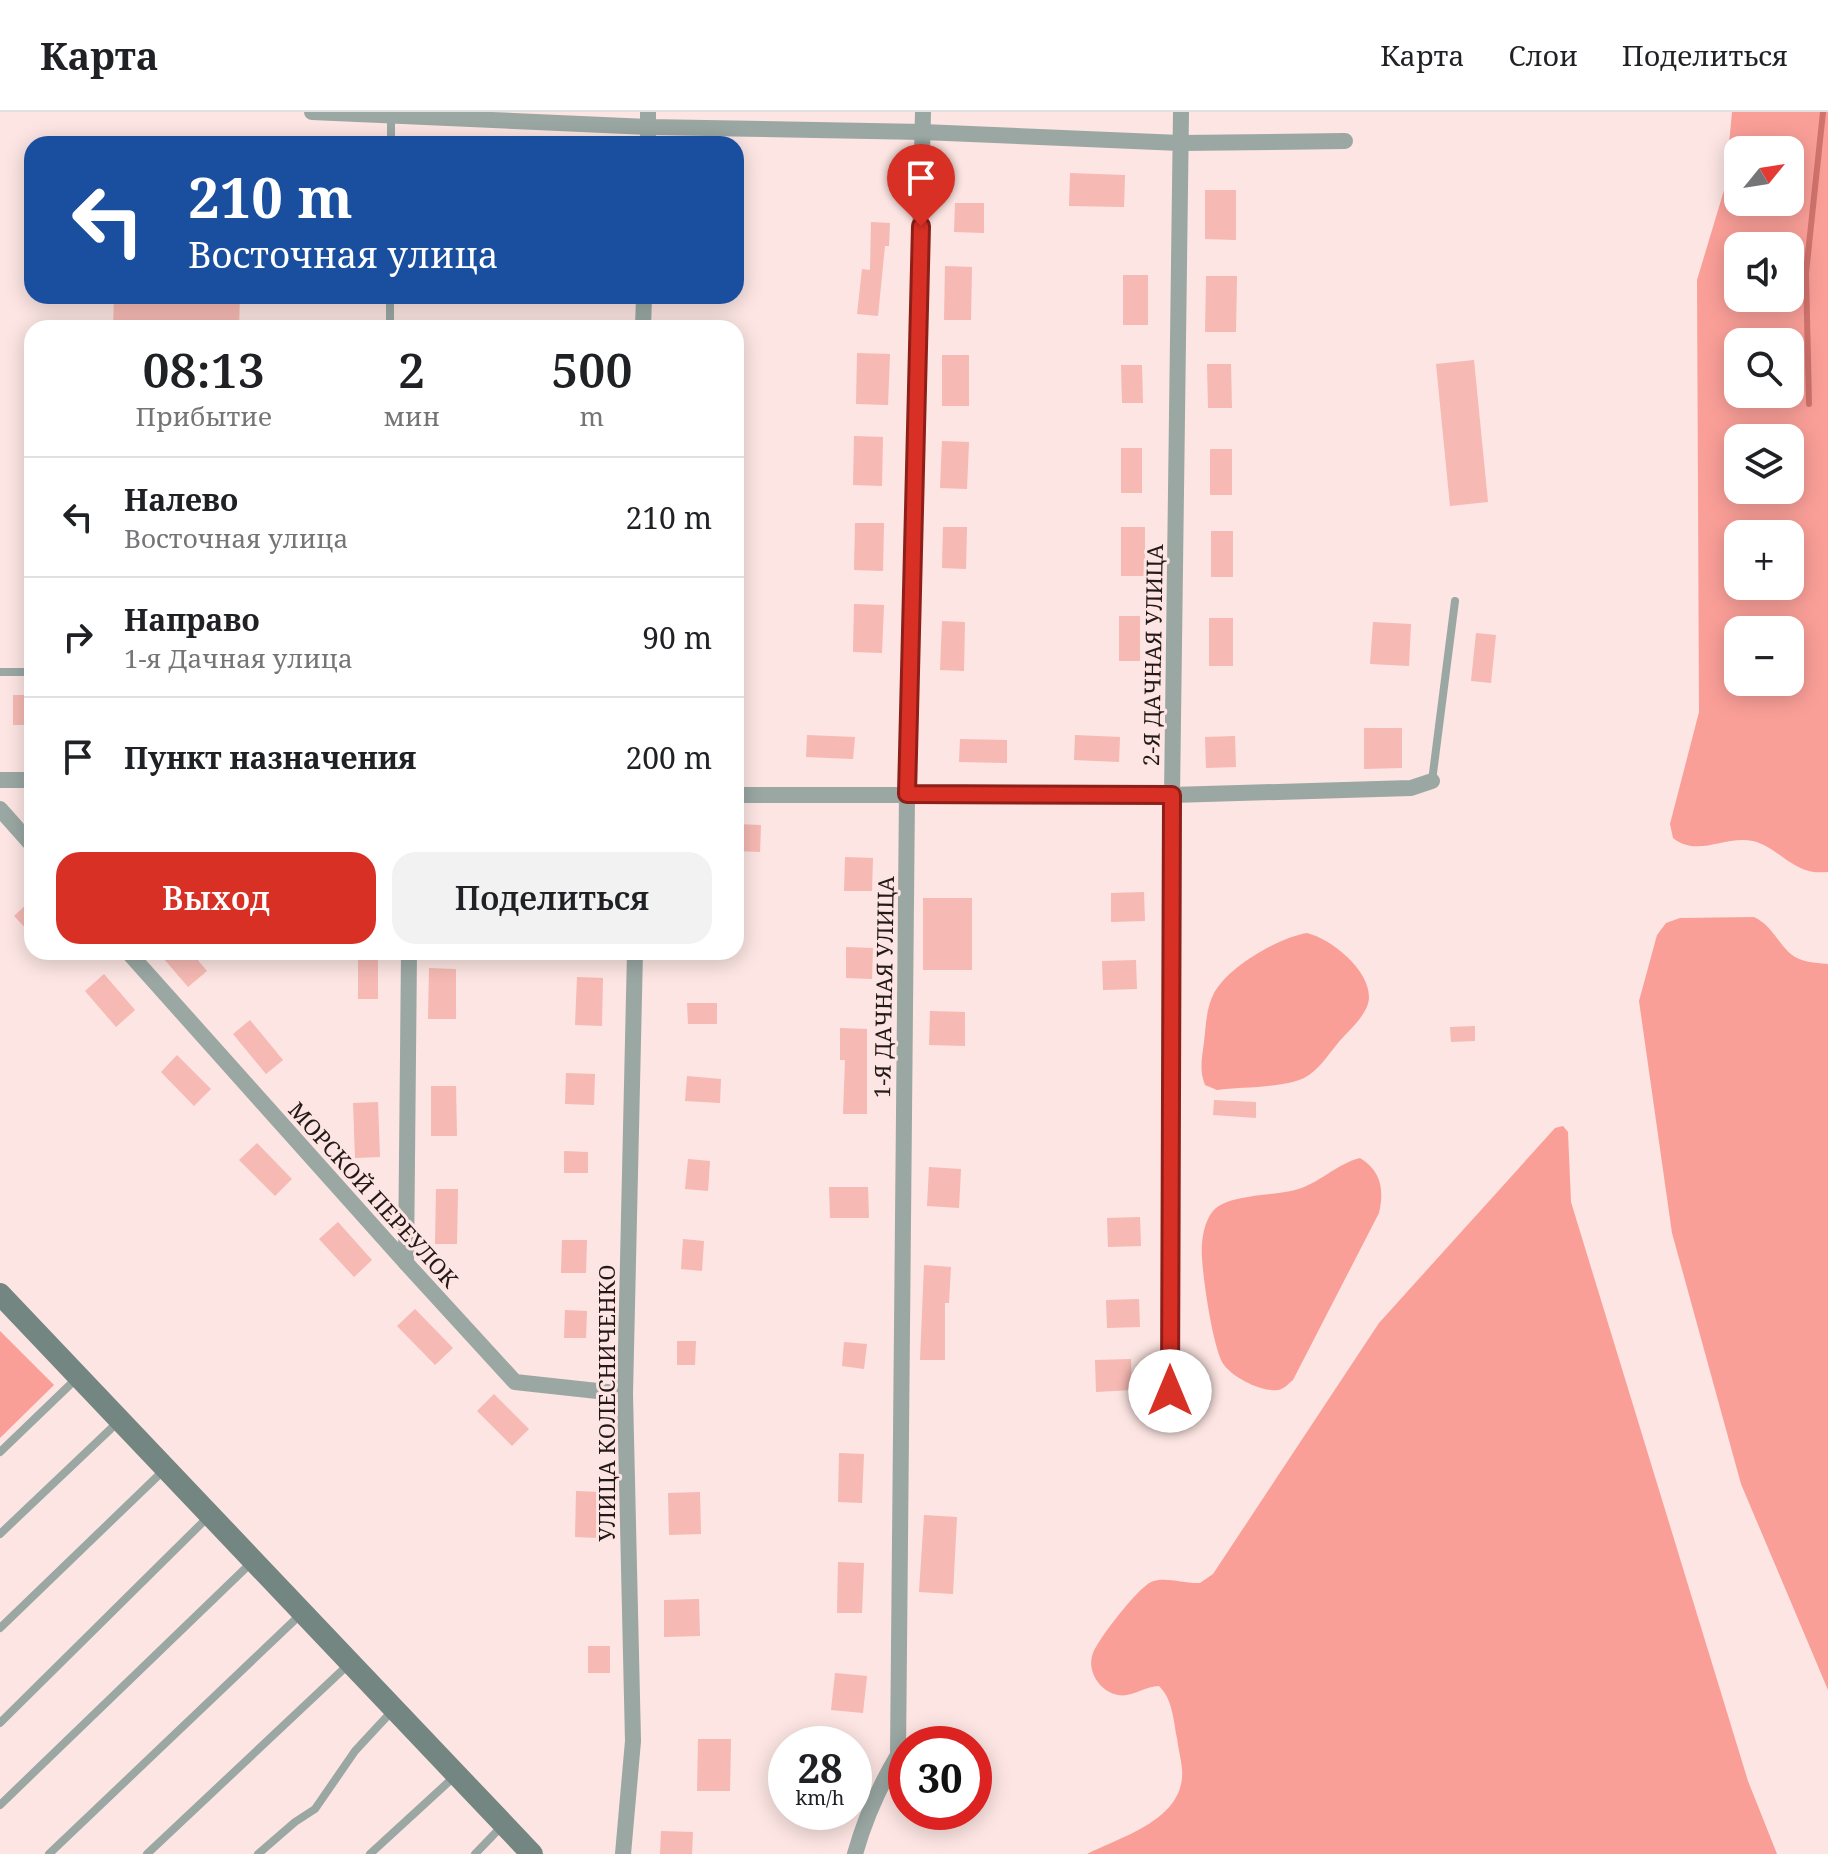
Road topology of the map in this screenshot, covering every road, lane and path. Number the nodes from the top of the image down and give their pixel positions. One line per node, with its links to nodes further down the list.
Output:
1 (312, 112): 4 (street)
2 (923, 112): 6 (street, 1-Я ДАЧНАЯ УЛИЦА)
3 (1181, 112): 9 (street, 2-Я ДАЧНАЯ УЛИЦА)
4 (391, 114): 5 (street); 7 (lane)
5 (648, 128): 6 (street)
6 (923, 132): 9 (street); 16 (street, 1-Я ДАЧНАЯ УЛИЦА)
7 (391, 136)
8 (1345, 141): 9 (street)
9 (1180, 143): 18 (street, 2-Я ДАЧНАЯ УЛИЦА)
10 (1455, 601): 15 (lane)
11 (0, 672): 12 (lane)
12 (24, 672)
13 (0, 780): 14 (street)
14 (24, 780)
15 (1432, 781): 18 (street)
16 (907, 794): 17 (street); 18 (street); 50 (street, 1-Я ДАЧНАЯ УЛИЦА)
17 (744, 795)
18 (1172, 795): 27 (street, 2-Я ДАЧНАЯ УЛИЦА)
19 (0, 809): 20 (street)
20 (24, 836)
21 (135, 960): 24 (street, МОРСКОЙ ПЕРЕУЛОК)
22 (409, 960): 24 (street)
23 (635, 960): 28 (street, УЛИЦА КОЛЕСНИЧЕНКО)
24 (406, 1263): 28 (street, МОРСКОЙ ПЕРЕУЛОК)
25 (0, 1294): 26 (main road)
26 (78, 1376): 29 (main road); 30 (lane)
27 (1170, 1391)
28 (625, 1394): 49 (street, УЛИЦА КОЛЕСНИЧЕНКО)
29 (120, 1420): 31 (main road); 33 (lane)
30 (0, 1452)
31 (166, 1468): 32 (main road); 36 (lane)
32 (210, 1515): 34 (main road); 39 (lane)
33 (0, 1534)
34 (253, 1561): 35 (main road); 41 (lane)
35 (303, 1613): 37 (main road); 43 (lane)
36 (0, 1628)
37 (350, 1663): 38 (main road); 44 (lane)
38 (394, 1709): 40 (main road); 45 (lane)
39 (0, 1723)
40 (456, 1774): 42 (main road); 46 (lane)
41 (0, 1805)
42 (504, 1825): 47 (lane); 48 (main road)
43 (49, 1854)
44 (147, 1854)
45 (258, 1854)
46 (370, 1854)
47 (475, 1854)
48 (532, 1854)
49 (623, 1854)
50 (855, 1854)

